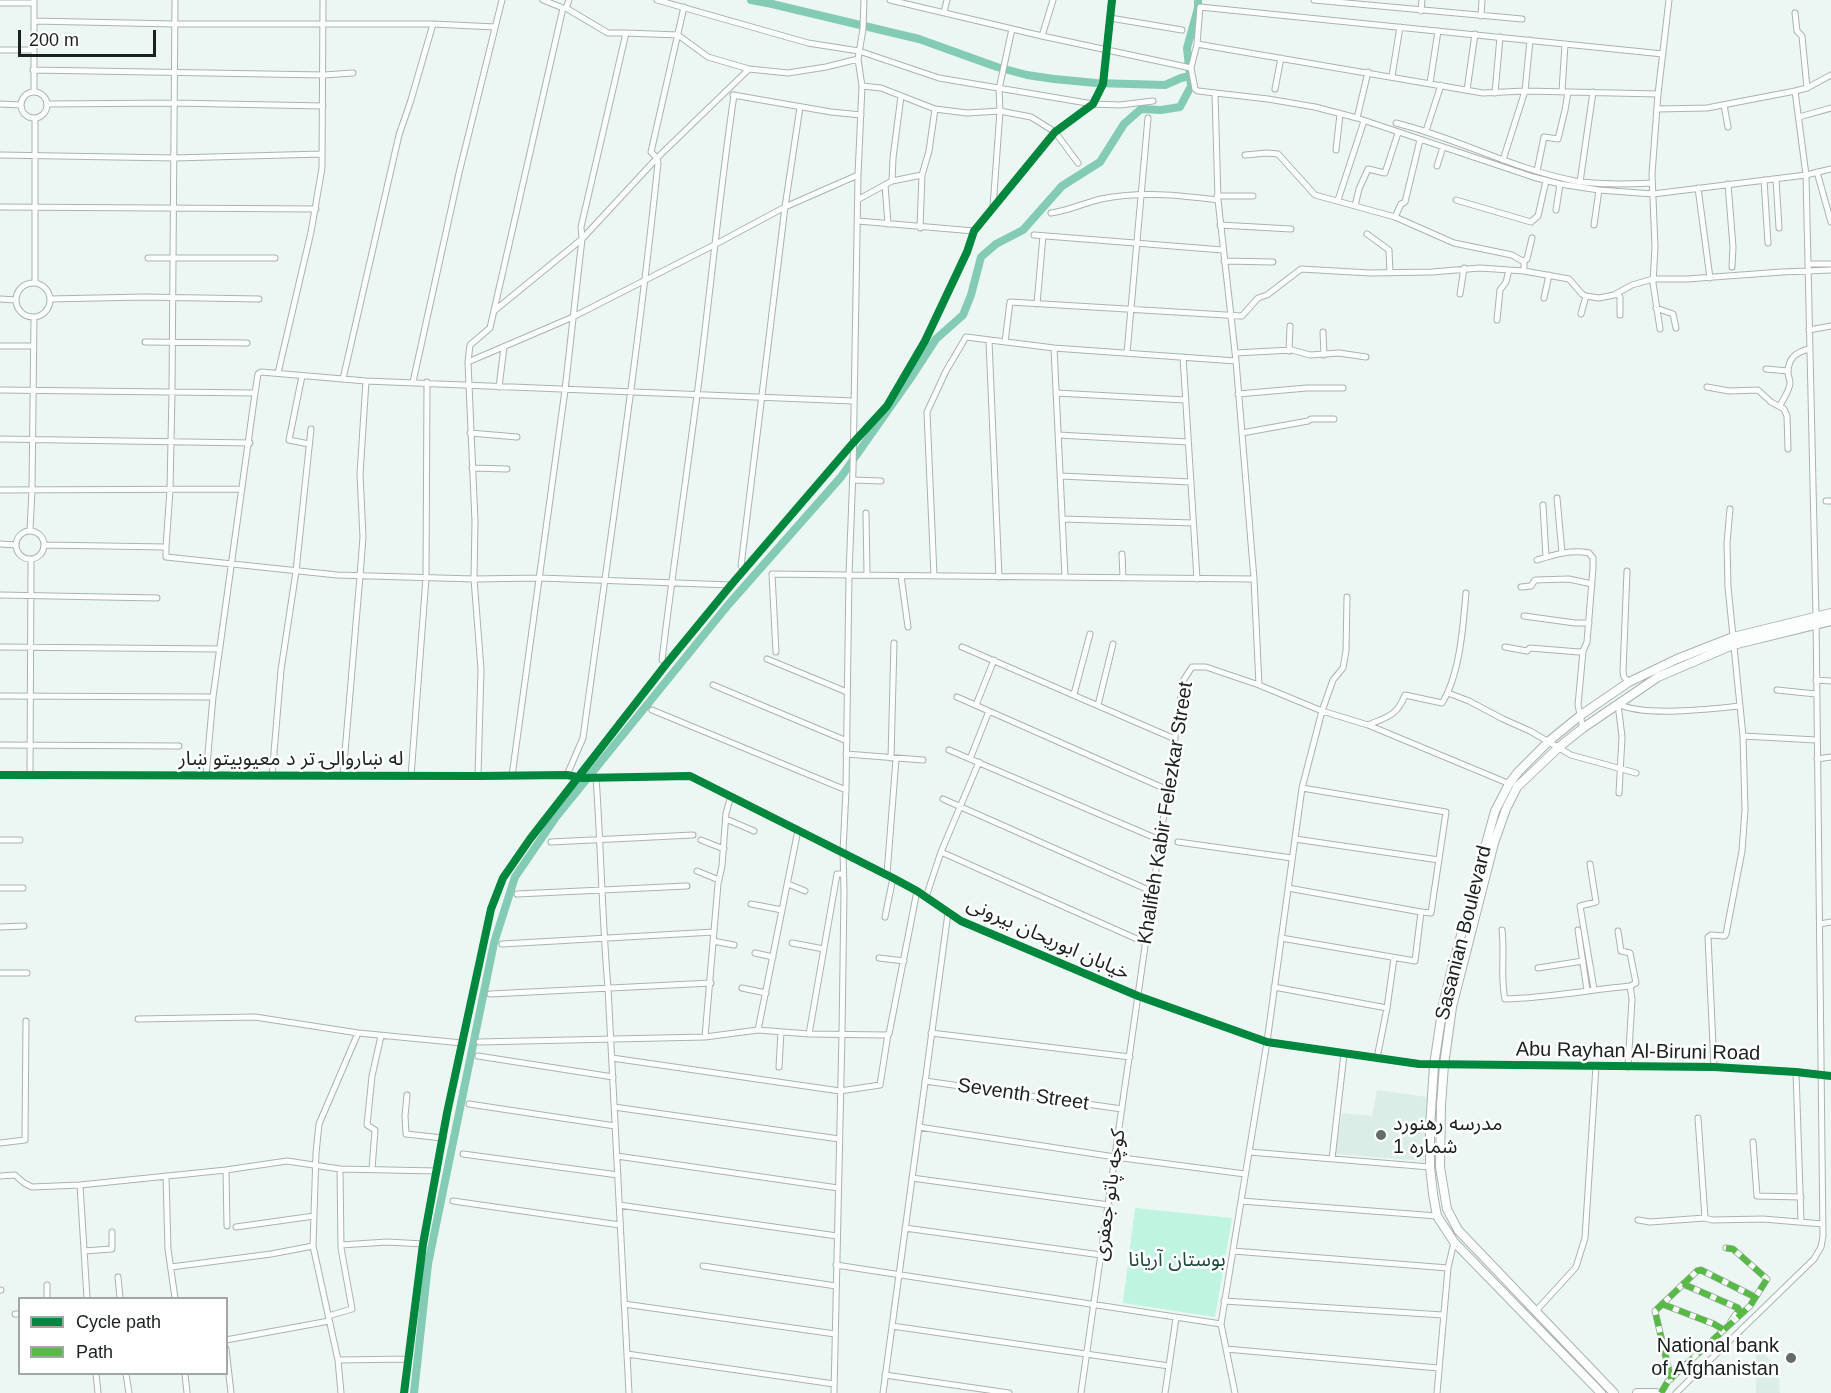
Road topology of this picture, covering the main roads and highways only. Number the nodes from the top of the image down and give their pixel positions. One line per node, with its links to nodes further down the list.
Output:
1 (1831, 613): 2 (highway, Sasanian Boulevard)
2 (1816, 620): 3 (highway, Sasanian Boulevard); 4 (highway, Sasanian Boulevard)
3 (1831, 621)
4 (1733, 641): 5 (highway, Sasanian Boulevard); 5 (highway, Sasanian Boulevard)
5 (1513, 785): 6 (highway, Sasanian Boulevard); 7 (highway, Sasanian Boulevard)
6 (1601, 1393)
7 (1614, 1393)
8 (1637, 1393): 9 (highway)
9 (1659, 1393)

